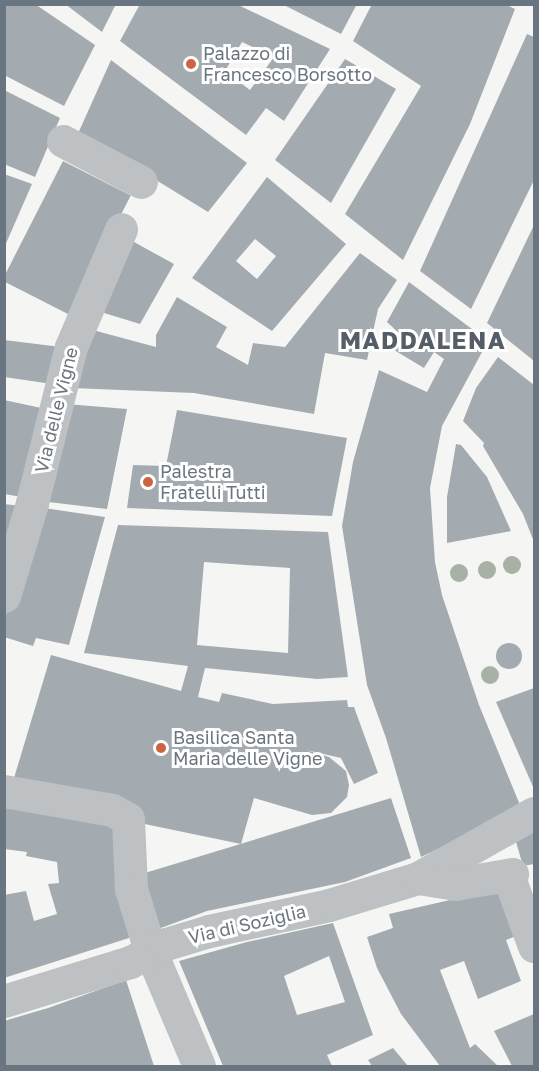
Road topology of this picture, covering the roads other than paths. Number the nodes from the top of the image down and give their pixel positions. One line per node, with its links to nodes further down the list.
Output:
1 (63, 141): 2 (street)
2 (141, 182)
3 (121, 229): 4 (street, Via delle Vigne)
4 (4, 596)
5 (5, 791): 9 (street)
6 (534, 813): 7 (street)
7 (418, 878): 8 (street); 9 (street, Via di Soziglia)
8 (534, 946)
9 (158, 947): 10 (street, Via di Soziglia); 11 (street)
10 (4, 1000)
11 (199, 1066)

